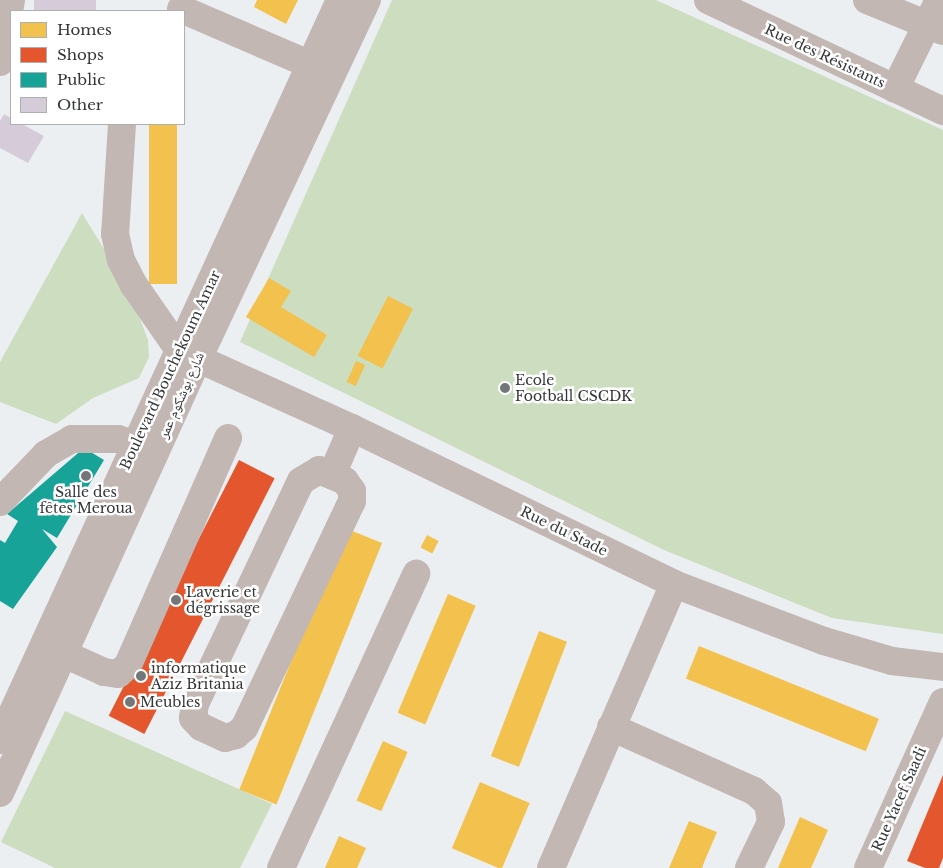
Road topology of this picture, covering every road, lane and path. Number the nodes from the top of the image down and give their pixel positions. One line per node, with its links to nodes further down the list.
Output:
1 (11, 0): 9 (street)
2 (340, 0): 10 (street, Boulevard Bouchekoum Amar)
3 (367, 0): 14 (street, شارع بوشكوم عمر)
4 (708, 0): 11 (street, Rue des Résistants)
5 (866, 0): 8 (street)
6 (938, 0): 8 (street)
7 (185, 11): 10 (street)
8 (935, 28): 11 (street)
9 (0, 62)
10 (310, 65): 14 (street, Boulevard Bouchekoum Amar)
11 (895, 89): 12 (street, Rue des Résistants)
12 (943, 111)
13 (122, 125): 14 (street)
14 (188, 355): 15 (street, Rue du Stade); 17 (street, Boulevard Bouchekoum Amar); 22 (street, شارع بوشكوم عمر)
15 (352, 428): 18 (street); 21 (street, Rue du Stade)
16 (228, 438): 22 (street)
17 (136, 445): 19 (street); 26 (street, Boulevard Bouchekoum Amar)
18 (332, 474): 18 (street)
19 (0, 502)
20 (416, 574): 28 (street)
21 (674, 584): 23 (street, Rue du Stade); 25 (street)
22 (64, 654): 27 (street, شارع بوشكوم عمر)
23 (943, 668)
24 (943, 702): 31 (street, Rue Yacef Saadi)
25 (611, 727): 29 (street); 30 (street)
26 (0, 740)
27 (0, 793)
28 (281, 868)
29 (551, 868)
30 (749, 868)
31 (868, 868)

